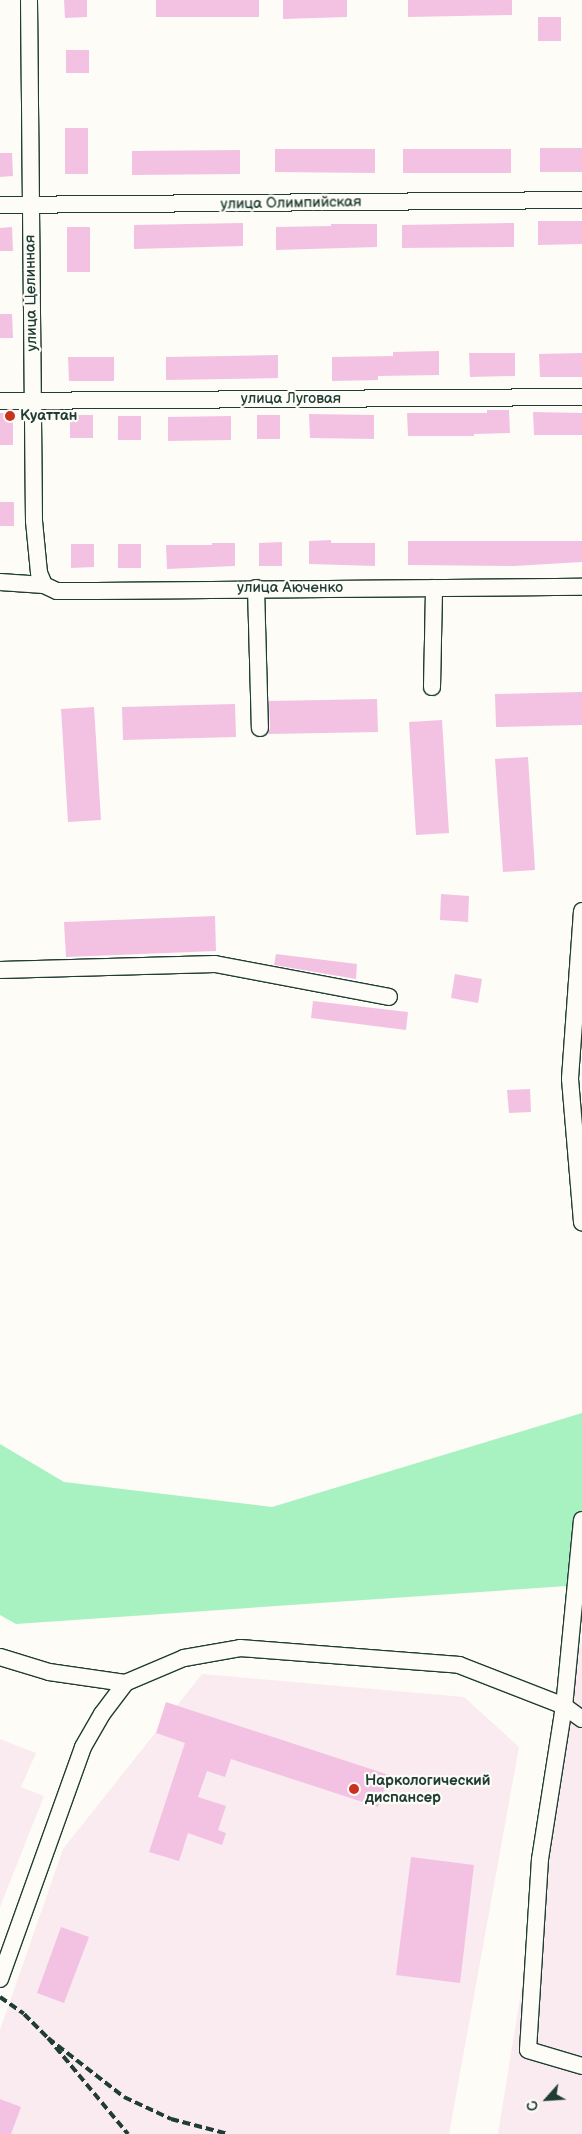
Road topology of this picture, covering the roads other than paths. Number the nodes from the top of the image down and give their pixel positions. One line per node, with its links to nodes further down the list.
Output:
1 (29, 0): 4 (street, улица Целинная)
2 (582, 200): 4 (street, улица Олимпийская)
3 (0, 205): 4 (street, улица Олимпийская)
4 (30, 205): 7 (street, улица Целинная)
5 (582, 397): 7 (street, улица Луговая)
6 (0, 400): 7 (street, улица Луговая)
7 (32, 401): 9 (street, улица Целинная)
8 (0, 582): 9 (street, улица Аюченко)
9 (44, 585): 11 (street, улица Аюченко)
10 (582, 587): 12 (street, улица Аюченко)
11 (256, 588): 12 (street, улица Аюченко); 14 (street)
12 (434, 588): 13 (street)
13 (432, 687)
14 (260, 728)
15 (582, 910): 18 (street)
16 (0, 970): 17 (street)
17 (389, 997)
18 (582, 1223)
19 (582, 1520): 22 (street)
20 (0, 1657): 21 (street)
21 (125, 1683): 22 (street); 24 (street)
22 (564, 1706): 23 (street); 25 (street)
23 (582, 1719)
24 (0, 1979)
25 (582, 2066)

